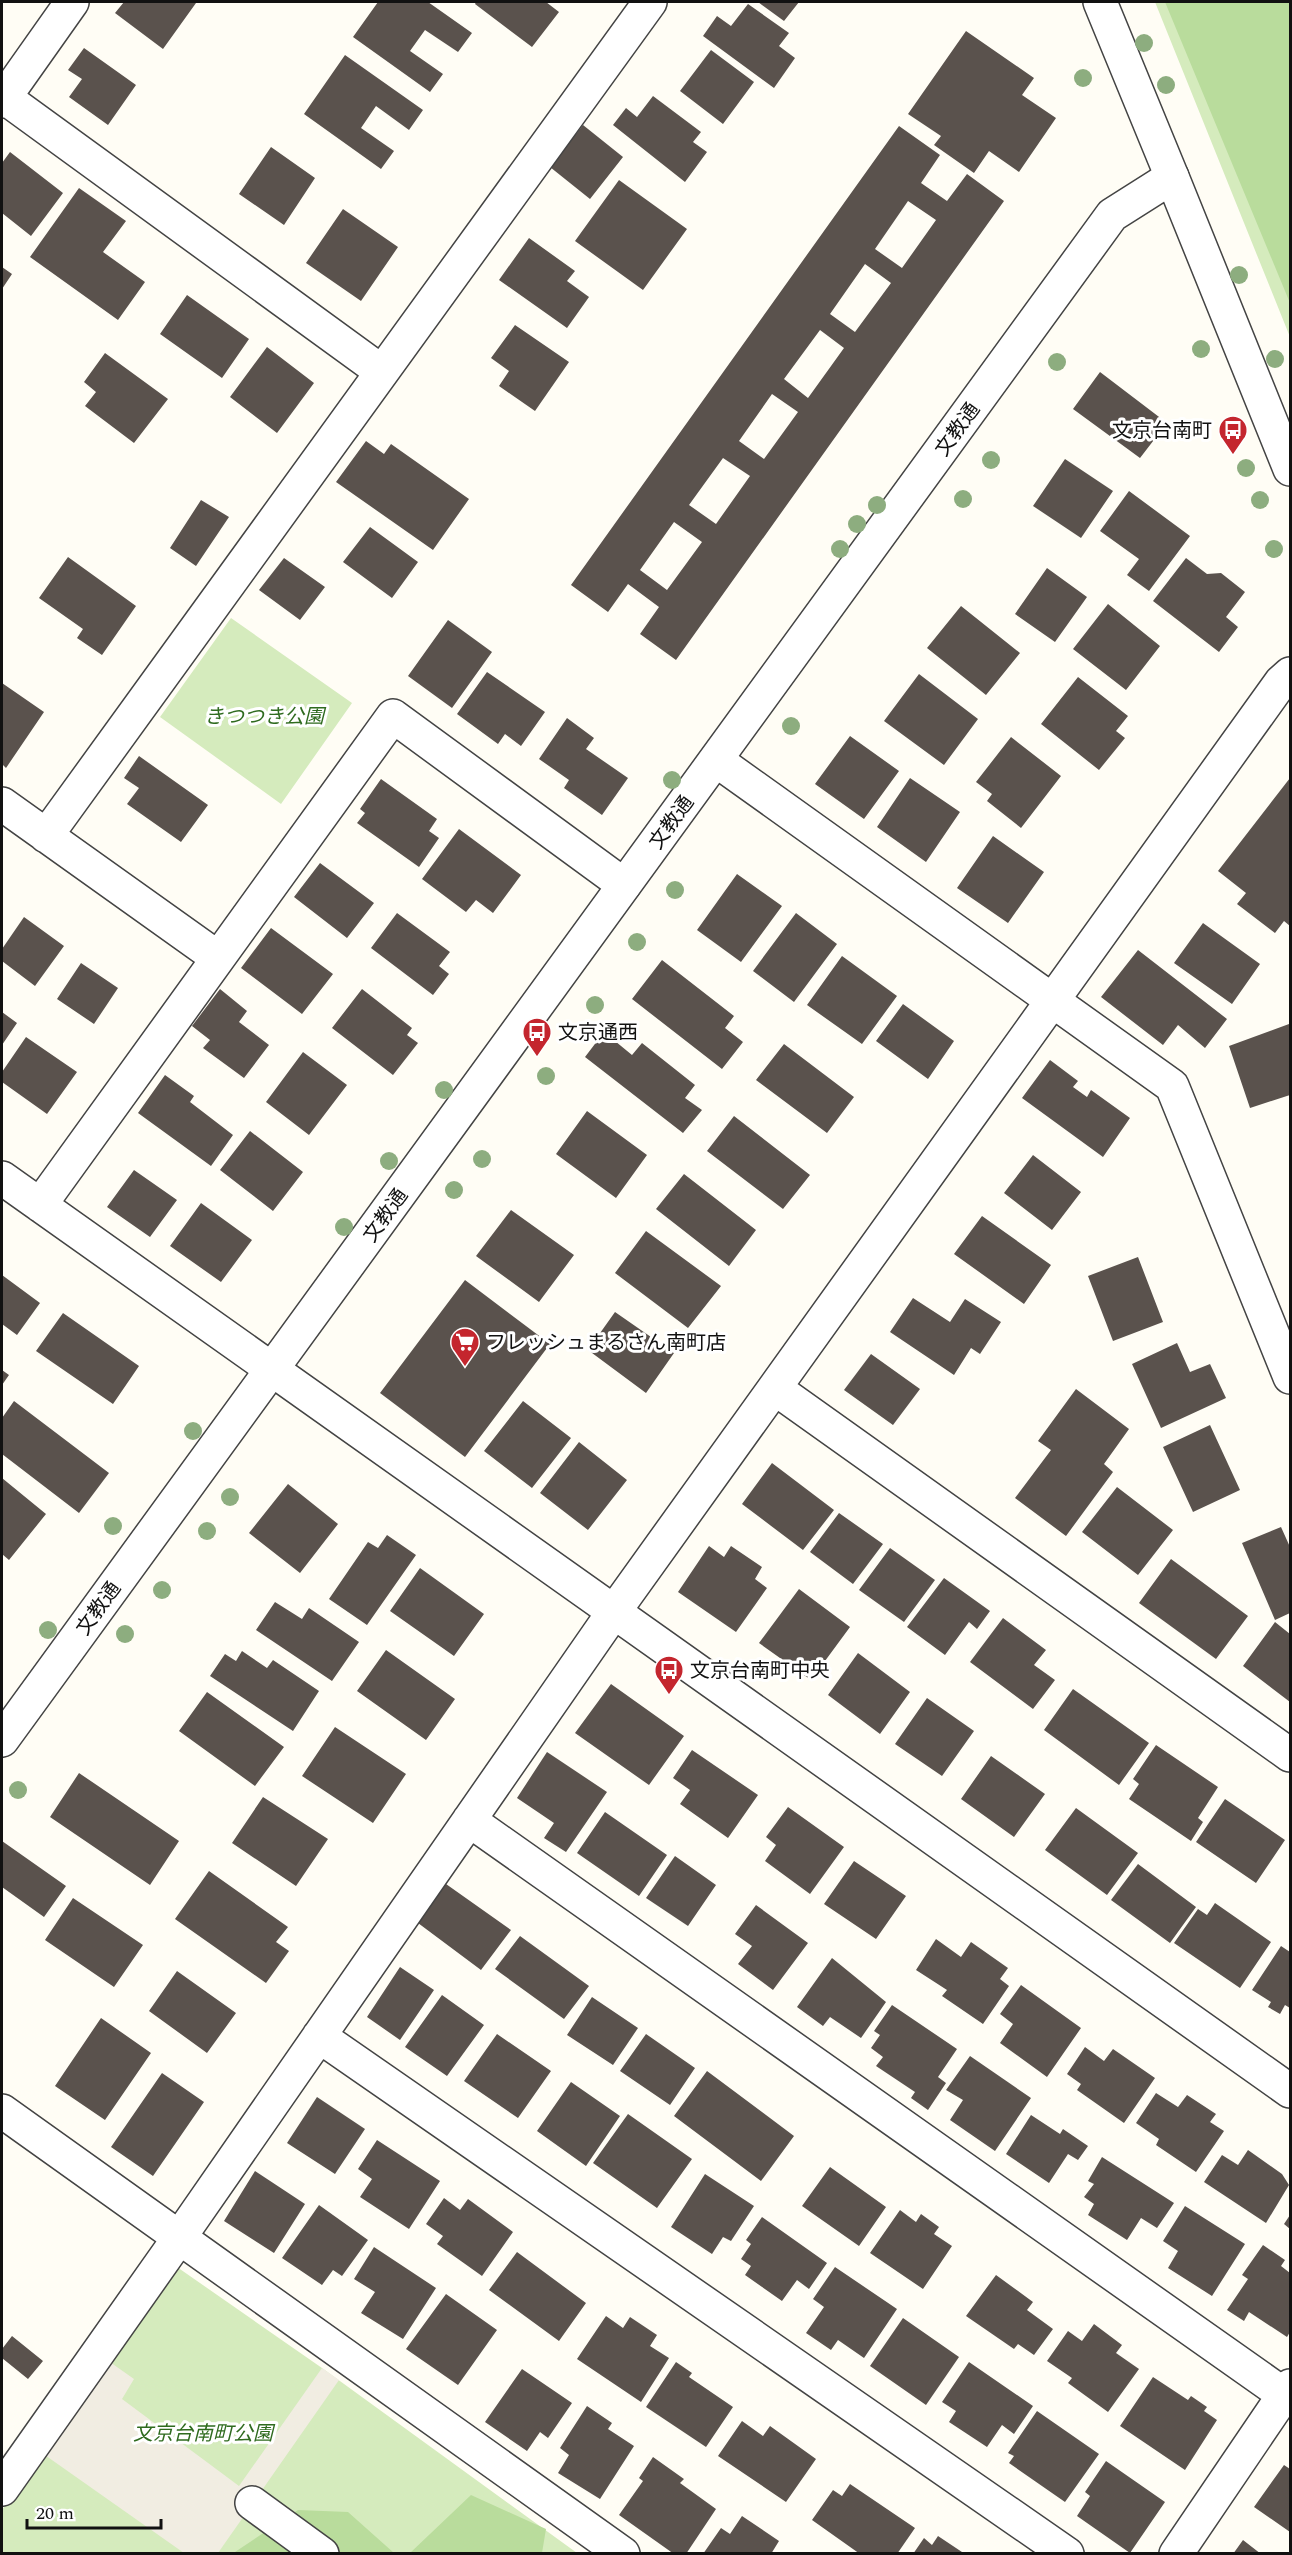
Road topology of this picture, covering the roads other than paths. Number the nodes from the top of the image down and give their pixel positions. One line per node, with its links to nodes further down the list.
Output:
1 (72, 2): 4 (street)
2 (650, 2): 6 (street)
3 (1100, 2): 5 (street)
4 (3, 98): 6 (street)
5 (1172, 177): 7 (street); 9 (street, 文教通)
6 (382, 372): 11 (street)
7 (1290, 469)
8 (1290, 675): 14 (street)
9 (717, 760): 12 (street, 文教通); 14 (street)
10 (2, 804): 11 (street)
11 (46, 836): 13 (street)
12 (624, 885): 13 (street); 17 (street, 文教通)
13 (218, 958): 16 (street)
14 (1051, 1000): 18 (street); 19 (street)
15 (2, 1178): 16 (street)
16 (40, 1205): 17 (street)
17 (271, 1370): 20 (street); 21 (street, 文教通)
18 (1290, 1377)
19 (776, 1389): 20 (street); 22 (street)
20 (613, 1613): 23 (street); 25 (street)
21 (2, 1740)
22 (1290, 1755)
23 (469, 1820): 24 (street); 28 (street)
24 (319, 2036): 27 (street); 33 (street)
25 (1290, 2091)
26 (2, 2111): 27 (street)
27 (179, 2238): 29 (street); 32 (street)
28 (1288, 2393): 34 (street)
29 (2, 2489)
30 (252, 2503): 31 (street)
31 (322, 2553)
32 (623, 2553)
33 (1067, 2553)
34 (1176, 2553)

